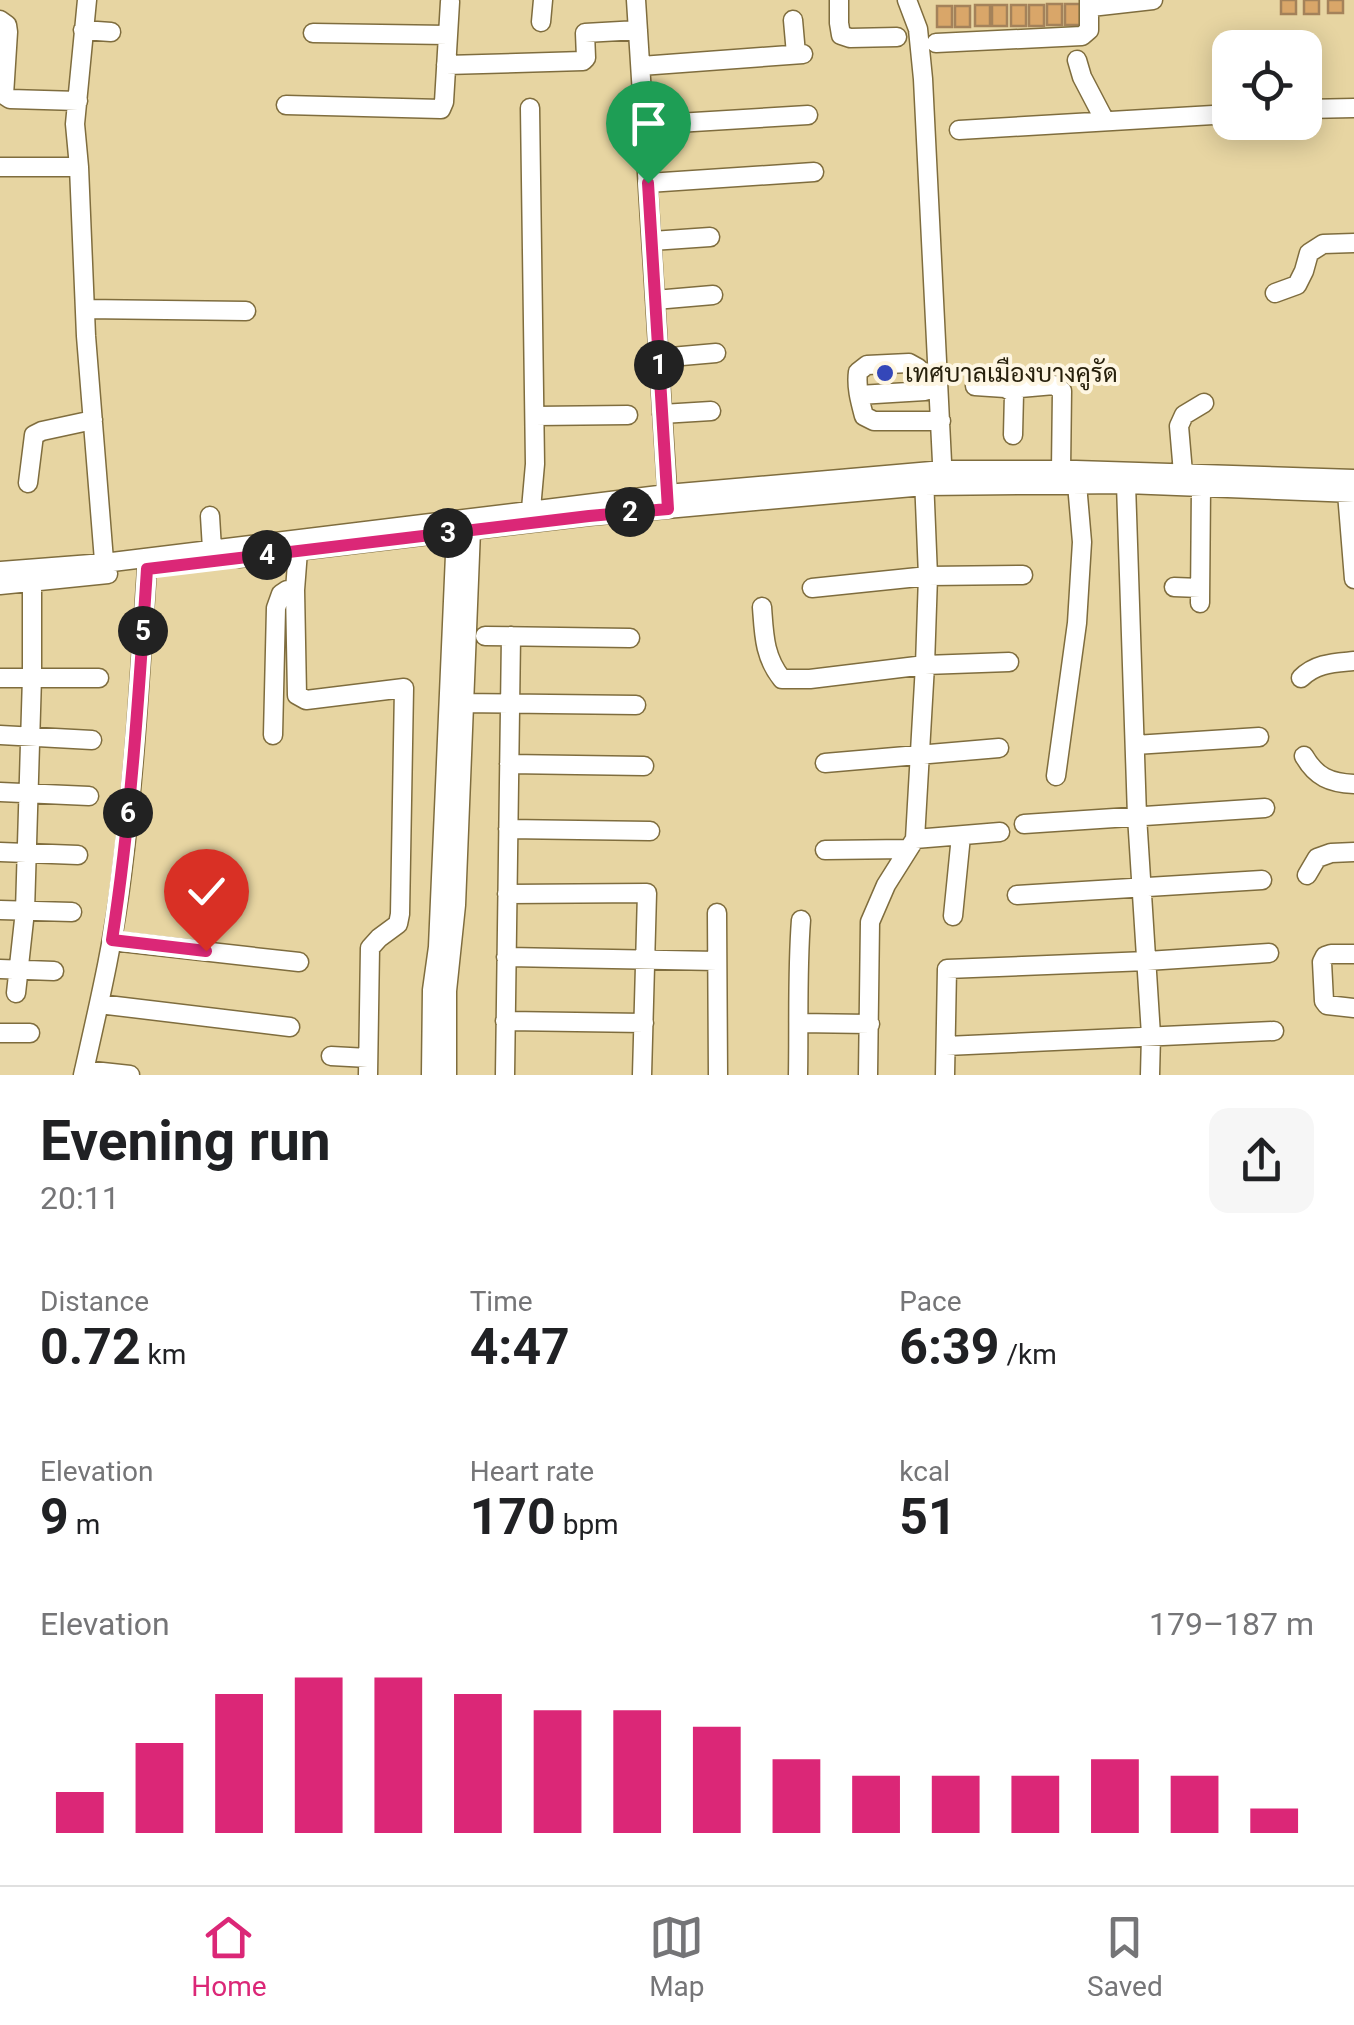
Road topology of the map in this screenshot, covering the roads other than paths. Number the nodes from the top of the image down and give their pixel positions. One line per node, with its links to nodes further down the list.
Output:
1 (87, 0): 12 (street)
2 (543, 0): 11 (street)
3 (636, 0): 13 (street)
4 (840, 0): 17 (street)
5 (907, 0): 47 (street)
6 (1153, 0): 8 (street)
7 (450, 2): 16 (street)
8 (1090, 3): 18 (street)
9 (0, 20): 22 (street)
10 (793, 20): 21 (street)
11 (541, 22)
12 (82, 30): 14 (street); 22 (street)
13 (638, 30): 20 (street); 21 (street)
14 (111, 32)
15 (314, 33): 16 (street)
16 (448, 35): 20 (street)
17 (898, 37)
18 (936, 43)
19 (1077, 60): 29 (street)
20 (446, 65): 23 (street)
21 (641, 66): 30 (street)
22 (78, 101): 32 (street)
23 (286, 105)
24 (530, 108): 54 (street)
25 (1354, 108): 26 (street)
26 (1322, 109)
27 (808, 115): 30 (street)
28 (1212, 115): 29 (street)
29 (1105, 121): 31 (street)
30 (644, 125): 35 (street)
31 (959, 130)
32 (79, 167): 33 (street); 42 (street)
33 (0, 168)
34 (814, 172): 35 (street)
35 (648, 183): 37 (street)
36 (710, 237): 37 (street)
37 (652, 242): 41 (street)
38 (1354, 243): 39 (street)
39 (1275, 293)
40 (713, 295): 41 (street)
41 (655, 300): 45 (street)
42 (85, 309): 43 (street); 55 (street)
43 (246, 311)
44 (716, 353): 45 (street)
45 (659, 358): 52 (street)
46 (975, 386): 48 (street)
47 (932, 390): 49 (street); 49 (street); 56 (street)
48 (1014, 393): 57 (street); 58 (street)
49 (859, 396): 56 (street)
50 (1204, 403): 59 (street)
51 (711, 411): 52 (street)
52 (662, 414): 66 (street)
53 (628, 415): 54 (street)
54 (534, 416): 67 (street)
55 (93, 420): 61 (street); 72 (street)
56 (941, 421): 60 (street)
57 (1013, 435)
58 (1062, 470): 59 (street); 60 (street)
59 (1183, 473): 65 (street)
60 (933, 478): 62 (street); 66 (street); 76 (street)
61 (28, 484)
62 (1077, 484): 63 (street); 109 (street)
63 (1126, 484): 64 (street); 102 (street)
64 (1201, 487): 65 (street); 80 (street)
65 (1352, 488): 77 (street)
66 (667, 501): 67 (street); 69 (street)
67 (531, 509): 70 (street)
68 (210, 516): 70 (street)
69 (464, 531): 71 (street); 94 (street)
70 (212, 549): 72 (street)
71 (298, 551): 73 (street); 82 (street)
72 (105, 568): 73 (street); 74 (street); 78 (street)
73 (147, 569): 139 (street)
74 (0, 571)
75 (1023, 575): 76 (street)
76 (928, 576): 81 (street); 89 (street)
77 (1354, 579)
78 (32, 582): 79 (street); 90 (street)
79 (0, 585)
80 (1174, 587)
81 (812, 588)
82 (295, 590): 97 (street); 164 (street)
83 (762, 607): 89 (street)
84 (485, 636): 85 (street)
85 (510, 636): 86 (street); 95 (street)
86 (630, 638)
87 (1354, 661): 93 (street)
88 (1010, 662): 89 (street)
89 (926, 665): 104 (street)
90 (32, 677): 91 (street); 92 (street); 99 (street)
91 (0, 678)
92 (99, 678)
93 (1301, 678)
94 (458, 703): 95 (street); 132 (street)
95 (510, 703): 96 (street); 107 (street)
96 (636, 704)
97 (273, 734)
98 (0, 735): 99 (street)
99 (30, 736): 101 (street); 112 (street)
100 (1260, 737): 102 (street)
101 (92, 740)
102 (1134, 746): 115 (street)
103 (1000, 748): 104 (street)
104 (920, 756): 106 (street); 121 (street)
105 (1304, 756): 110 (street)
106 (825, 762)
107 (509, 764): 108 (street); 117 (street)
108 (644, 766)
109 (1056, 776)
110 (1354, 784)
111 (0, 792): 112 (street)
112 (28, 794): 113 (street); 125 (street)
113 (89, 796)
114 (1266, 808): 115 (street)
115 (1137, 816): 116 (street); 129 (street)
116 (1024, 824)
117 (508, 829): 118 (street); 130 (street)
118 (650, 832)
119 (1000, 832): 120 (street)
120 (961, 836): 121 (street); 137 (street)
121 (911, 844): 122 (street); 156 (street)
122 (825, 850)
123 (0, 852): 125 (street)
124 (1354, 852): 127 (street)
125 (26, 853): 126 (street); 134 (street)
126 (78, 855)
127 (1307, 875)
128 (1262, 880): 129 (street)
129 (1142, 889): 131 (street); 145 (street)
130 (507, 894): 142 (street); 143 (street)
131 (1017, 895)
132 (447, 905): 167 (street); 168 (street)
133 (0, 910): 134 (street)
134 (25, 911): 135 (street); 148 (street)
135 (72, 912)
136 (717, 913): 144 (street)
137 (953, 916)
138 (801, 920): 155 (street)
139 (112, 940): 146 (street); 151 (street)
140 (1268, 953): 145 (street)
141 (1354, 954): 152 (street)
142 (506, 957): 143 (street); 153 (street)
143 (645, 960): 144 (street); 154 (street)
144 (718, 961): 171 (street)
145 (1147, 961): 161 (street); 162 (street)
146 (300, 962)
147 (0, 969): 148 (street)
148 (20, 969): 149 (street); 150 (street)
149 (54, 971)
150 (16, 993)
151 (98, 1004): 157 (street); 165 (street)
152 (1354, 1008)
153 (506, 1021): 154 (street); 169 (street)
154 (644, 1023): 170 (street)
155 (799, 1023): 156 (street); 172 (street)
156 (870, 1024): 173 (street)
157 (290, 1027)
158 (1274, 1030): 161 (street)
159 (0, 1033): 160 (street)
160 (30, 1033)
161 (1151, 1035): 162 (street); 175 (street)
162 (946, 1046): 174 (street)
163 (331, 1056): 164 (street)
164 (368, 1066)
165 (84, 1072): 166 (street)
166 (130, 1075)
167 (432, 1075)
168 (447, 1075)
169 (505, 1075)
170 (642, 1075)
171 (718, 1075)
172 (798, 1075)
173 (868, 1075)
174 (945, 1075)
175 (1150, 1075)

